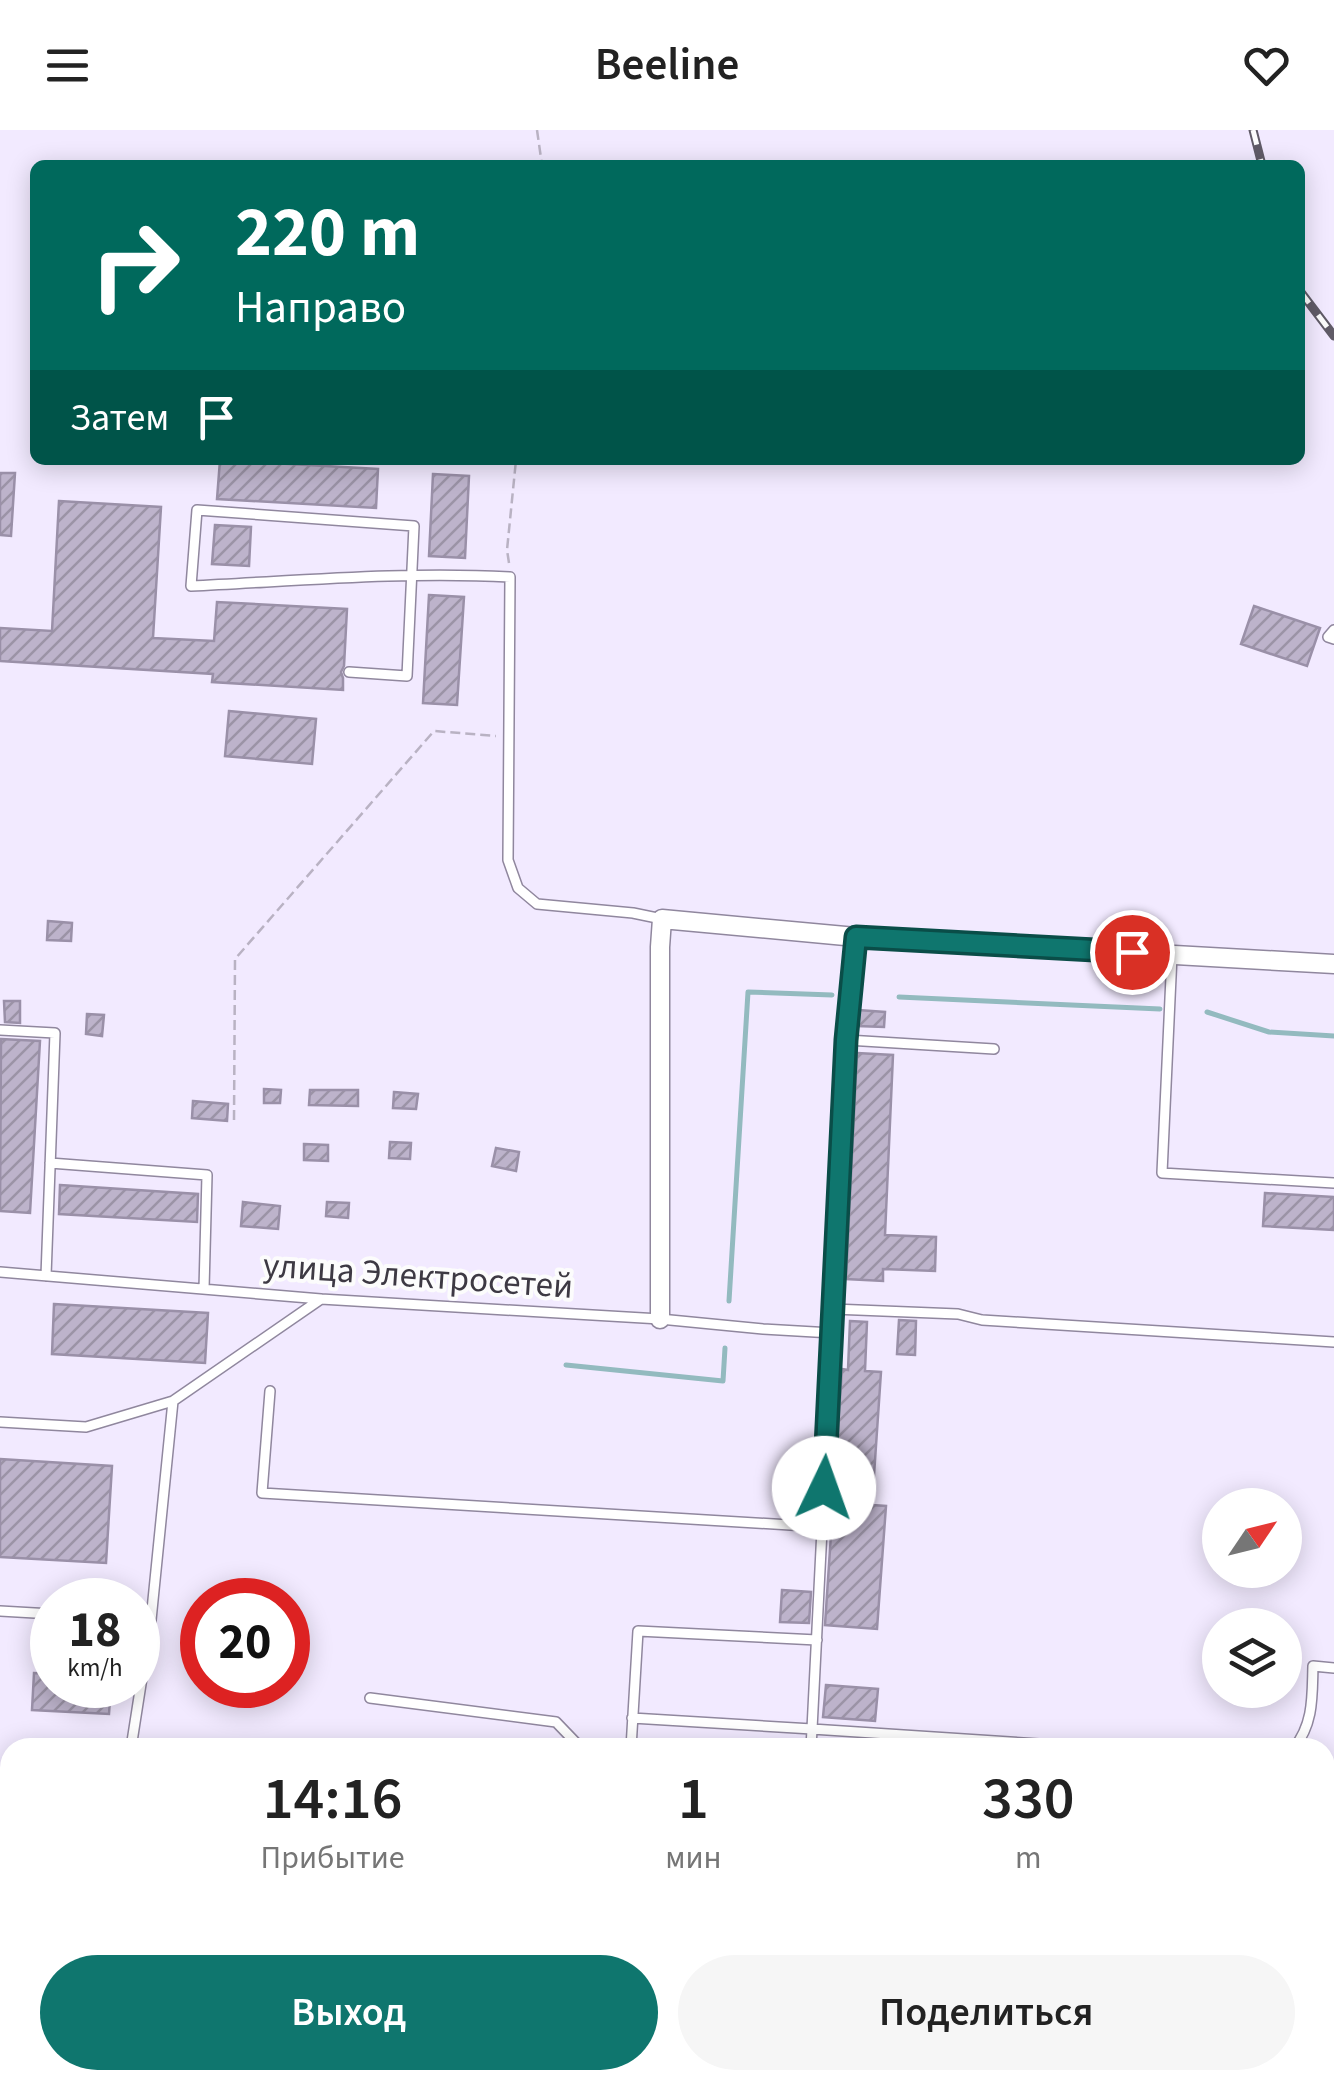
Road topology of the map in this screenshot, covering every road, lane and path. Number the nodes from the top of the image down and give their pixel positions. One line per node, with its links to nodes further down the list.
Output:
1 (537, 130): 2 (path)
2 (541, 160)
3 (516, 465): 5 (path)
4 (411, 576): 4 (lane); 5 (lane); 8 (lane)
5 (510, 576): 9 (lane)
6 (1334, 630): 7 (lane)
7 (1334, 639)
8 (349, 672)
9 (508, 738): 10 (lane); 17 (path)
10 (662, 919): 11 (street); 25 (street)
11 (856, 937): 12 (street); 15 (lane)
12 (1172, 954): 13 (street); 19 (lane)
13 (1334, 964)
14 (0, 1030): 18 (lane)
15 (846, 1040): 16 (lane); 24 (lane)
16 (994, 1049)
17 (234, 1120)
18 (50, 1164): 21 (lane); 22 (lane)
19 (1334, 1182)
20 (0, 1272): 21 (lane, улица Электросетей)
21 (46, 1276): 22 (lane, улица Электросетей)
22 (204, 1289): 23 (lane, улица Электросетей)
23 (321, 1299): 25 (lane, улица Электросетей); 29 (lane)
24 (833, 1309): 26 (lane); 27 (lane)
25 (660, 1319): 26 (lane, улица Электросетей)
26 (832, 1333): 31 (lane)
27 (1334, 1342)
28 (270, 1391): 31 (lane)
29 (174, 1400): 30 (lane); 32 (lane)
30 (0, 1422)
31 (822, 1527): 35 (lane)
32 (155, 1578)
33 (0, 1610): 34 (lane)
34 (30, 1612)
35 (816, 1640): 39 (lane); 40 (lane)
36 (1334, 1668): 46 (lane)
37 (370, 1698): 42 (lane)
38 (138, 1708): 41 (lane)
39 (632, 1718): 40 (lane); 43 (lane)
40 (812, 1729): 44 (lane); 45 (lane)
41 (133, 1738)
42 (571, 1738)
43 (631, 1738)
44 (812, 1738)
45 (949, 1738)
46 (1302, 1738)

